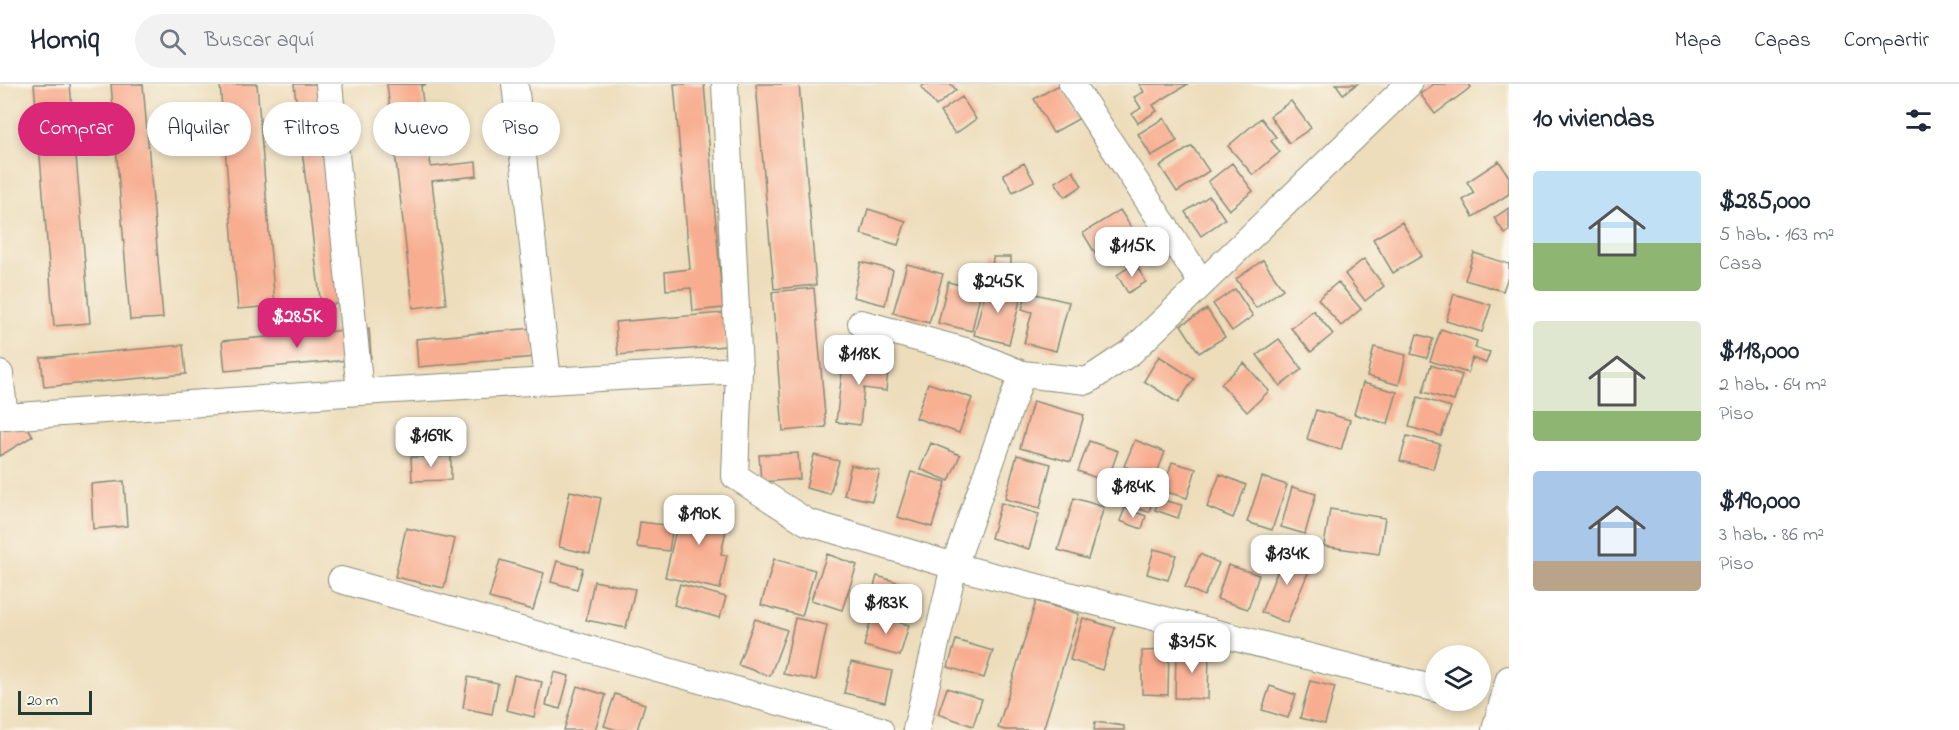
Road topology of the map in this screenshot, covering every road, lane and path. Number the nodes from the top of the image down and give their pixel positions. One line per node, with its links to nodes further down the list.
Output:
1 (329, 84): 12 (street)
2 (514, 84): 11 (street)
3 (725, 84): 8 (street)
4 (1072, 84): 6 (street)
5 (1409, 84): 6 (street)
6 (1202, 283): 10 (street)
7 (861, 323): 10 (street)
8 (739, 370): 11 (street); 13 (street)
9 (0, 374): 12 (street)
10 (1022, 374): 13 (street)
11 (548, 381): 12 (street)
12 (360, 392)
13 (954, 566): 16 (street); 19 (street)
14 (341, 579): 18 (street)
15 (1509, 679): 17 (street)
16 (1425, 686)
17 (1497, 711)
18 (880, 730)
19 (916, 730)

